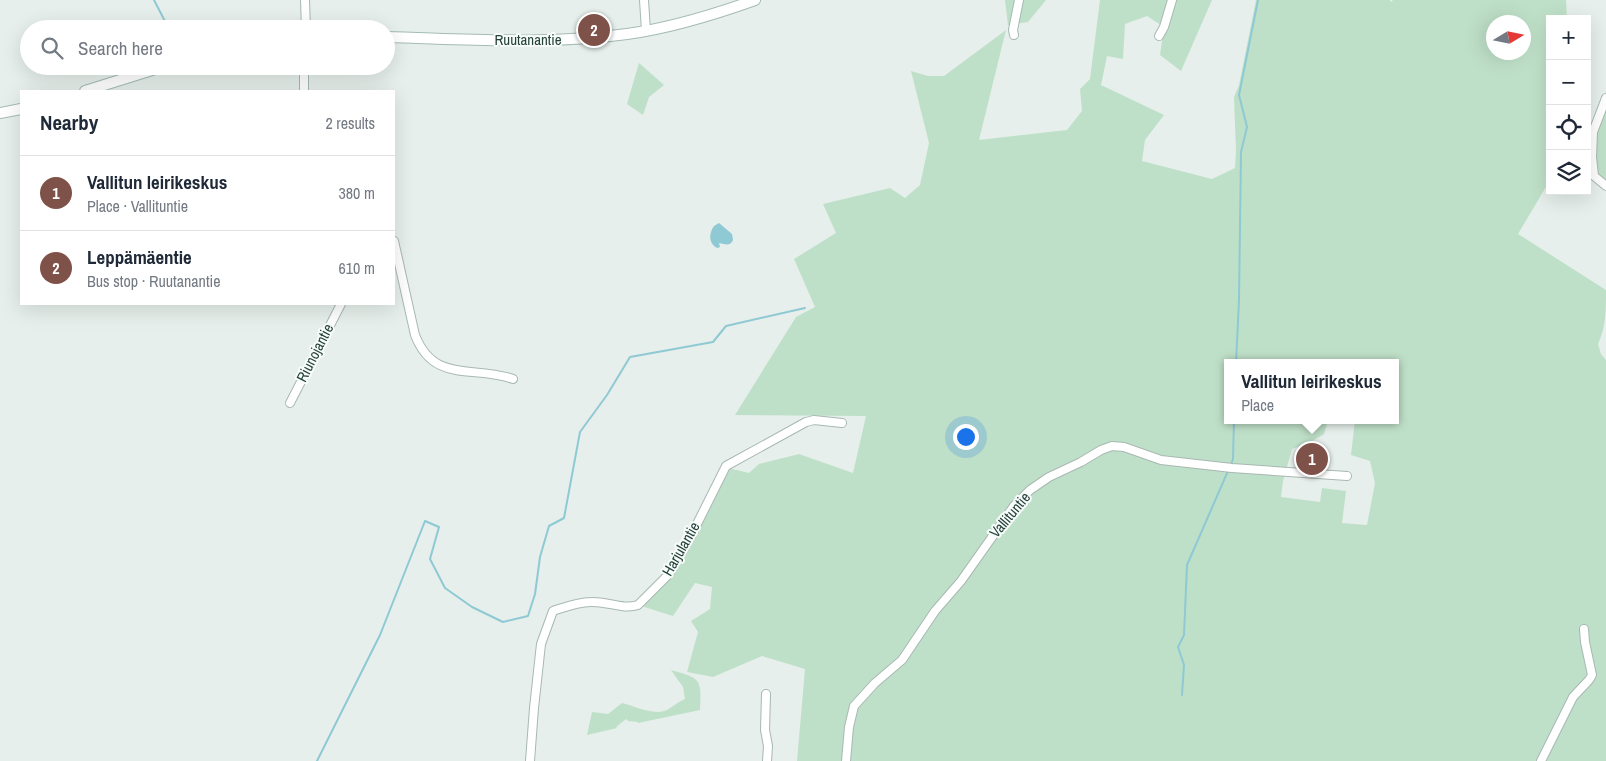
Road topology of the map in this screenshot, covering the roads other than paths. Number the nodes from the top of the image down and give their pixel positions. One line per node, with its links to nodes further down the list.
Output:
1 (306, 0): 6 (street)
2 (644, 0): 7 (street)
3 (756, 0): 7 (street, Ruutanantie)
4 (1019, 0): 8 (street)
5 (1172, 0): 9 (street)
6 (306, 20)
7 (646, 31): 10 (street, Ruutanantie)
8 (1014, 34)
9 (1159, 36)
10 (395, 37)
11 (136, 75): 13 (street)
12 (304, 75): 14 (street)
13 (88, 90)
14 (304, 90)
15 (1606, 98): 18 (street)
16 (20, 109): 17 (street)
17 (0, 113)
18 (1606, 186)
19 (395, 245): 21 (street)
20 (340, 305): 22 (street, Riunojantie)
21 (514, 379)
22 (290, 403)
23 (842, 423): 27 (street, Harjulantie)
24 (1347, 476): 29 (street, Vallituntie)
25 (1584, 629): 30 (street)
26 (766, 694): 28 (street)
27 (530, 761)
28 (767, 761)
29 (846, 761)
30 (1541, 761)

